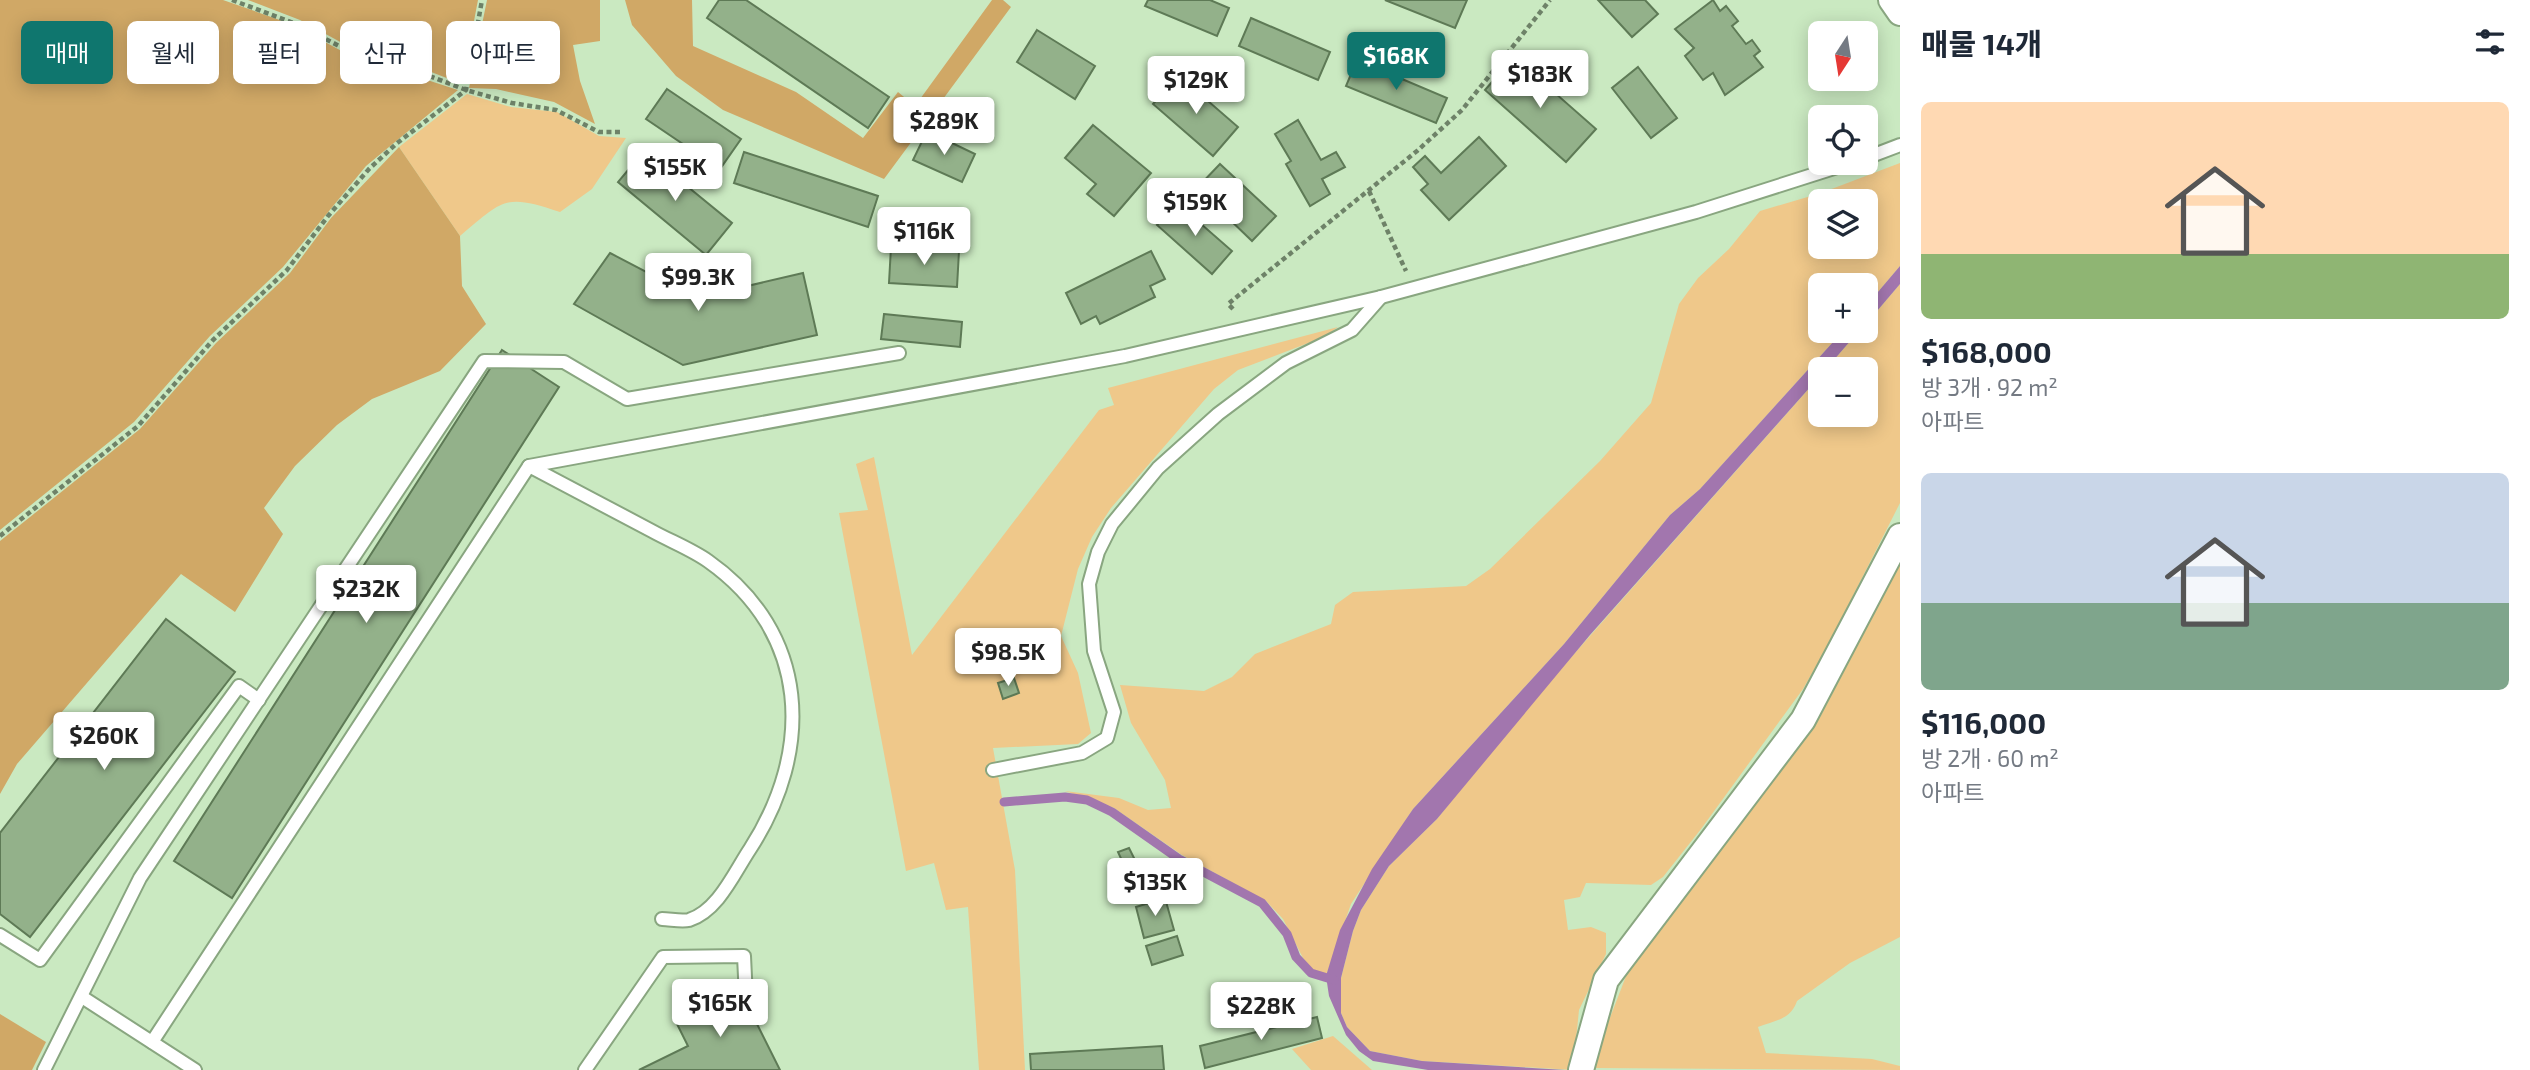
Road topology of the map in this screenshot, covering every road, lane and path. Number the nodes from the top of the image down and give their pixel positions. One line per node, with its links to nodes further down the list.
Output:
1 (232, 0): 6 (path)
2 (482, 0): 6 (path)
3 (1550, 0): 11 (path)
4 (1891, 0): 5 (street)
5 (1900, 13)
6 (466, 90): 7 (path); 17 (path)
7 (623, 132)
8 (1900, 145): 9 (lane)
9 (1878, 153)
10 (1812, 175): 12 (lane)
11 (1369, 191): 12 (path); 14 (path)
12 (1413, 288): 13 (lane)
13 (1381, 297): 14 (lane); 20 (lane)
14 (1248, 325): 16 (lane)
15 (899, 353): 19 (lane)
16 (529, 466): 21 (lane); 25 (lane)
17 (0, 536)
18 (1900, 536): 29 (street)
19 (259, 700): 22 (lane); 23 (lane)
20 (993, 770)
21 (663, 919)
22 (0, 935)
23 (82, 997): 25 (lane); 26 (lane)
24 (746, 998): 28 (lane)
25 (152, 1042): 27 (lane)
26 (44, 1070)
27 (195, 1070)
28 (585, 1070)
29 (1581, 1070)

